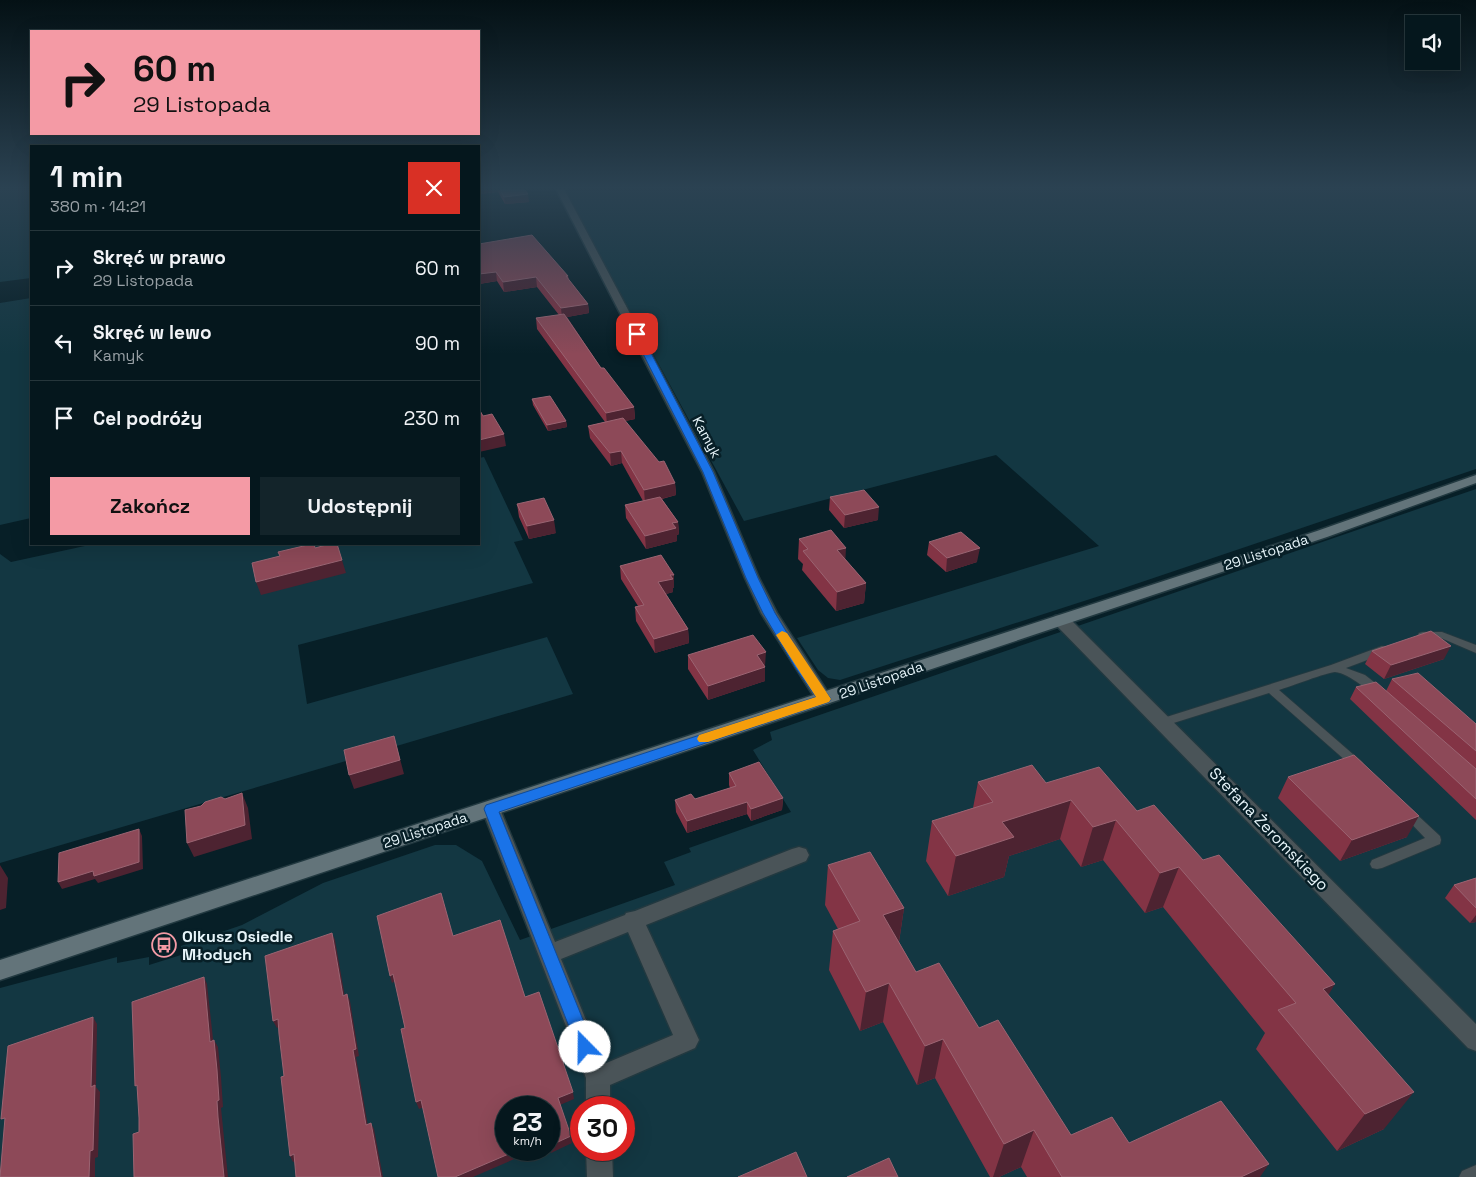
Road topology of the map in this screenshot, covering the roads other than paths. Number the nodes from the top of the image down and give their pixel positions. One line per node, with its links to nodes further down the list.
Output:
1 (588, 244): 9 (street, Kamyk)
2 (1476, 479): 3 (street, 29 Listopada)
3 (1061, 620): 9 (street, 29 Listopada); 11 (street, Stefana Żeromskiego)
4 (1414, 638): 6 (lane)
5 (1396, 645): 7 (lane)
6 (1476, 649)
7 (1335, 668): 8 (lane); 10 (lane)
8 (1270, 688): 11 (lane); 12 (lane)
9 (824, 699): 14 (street, 29 Listopada)
10 (1390, 702)
11 (1164, 722): 20 (street, Stefana Żeromskiego)
12 (1368, 775)
13 (1402, 808): 16 (lane)
14 (491, 809): 18 (street); 19 (street, 29 Listopada)
15 (799, 855): 17 (street)
16 (1377, 864)
17 (633, 919): 18 (street); 21 (street)
18 (549, 954): 21 (street)
19 (0, 970)
20 (1476, 1040)
21 (598, 1078): 22 (street)
22 (598, 1096)
23 (599, 1161): 25 (street)
24 (1476, 1173): 26 (lane)
25 (600, 1177)
26 (1468, 1177)

